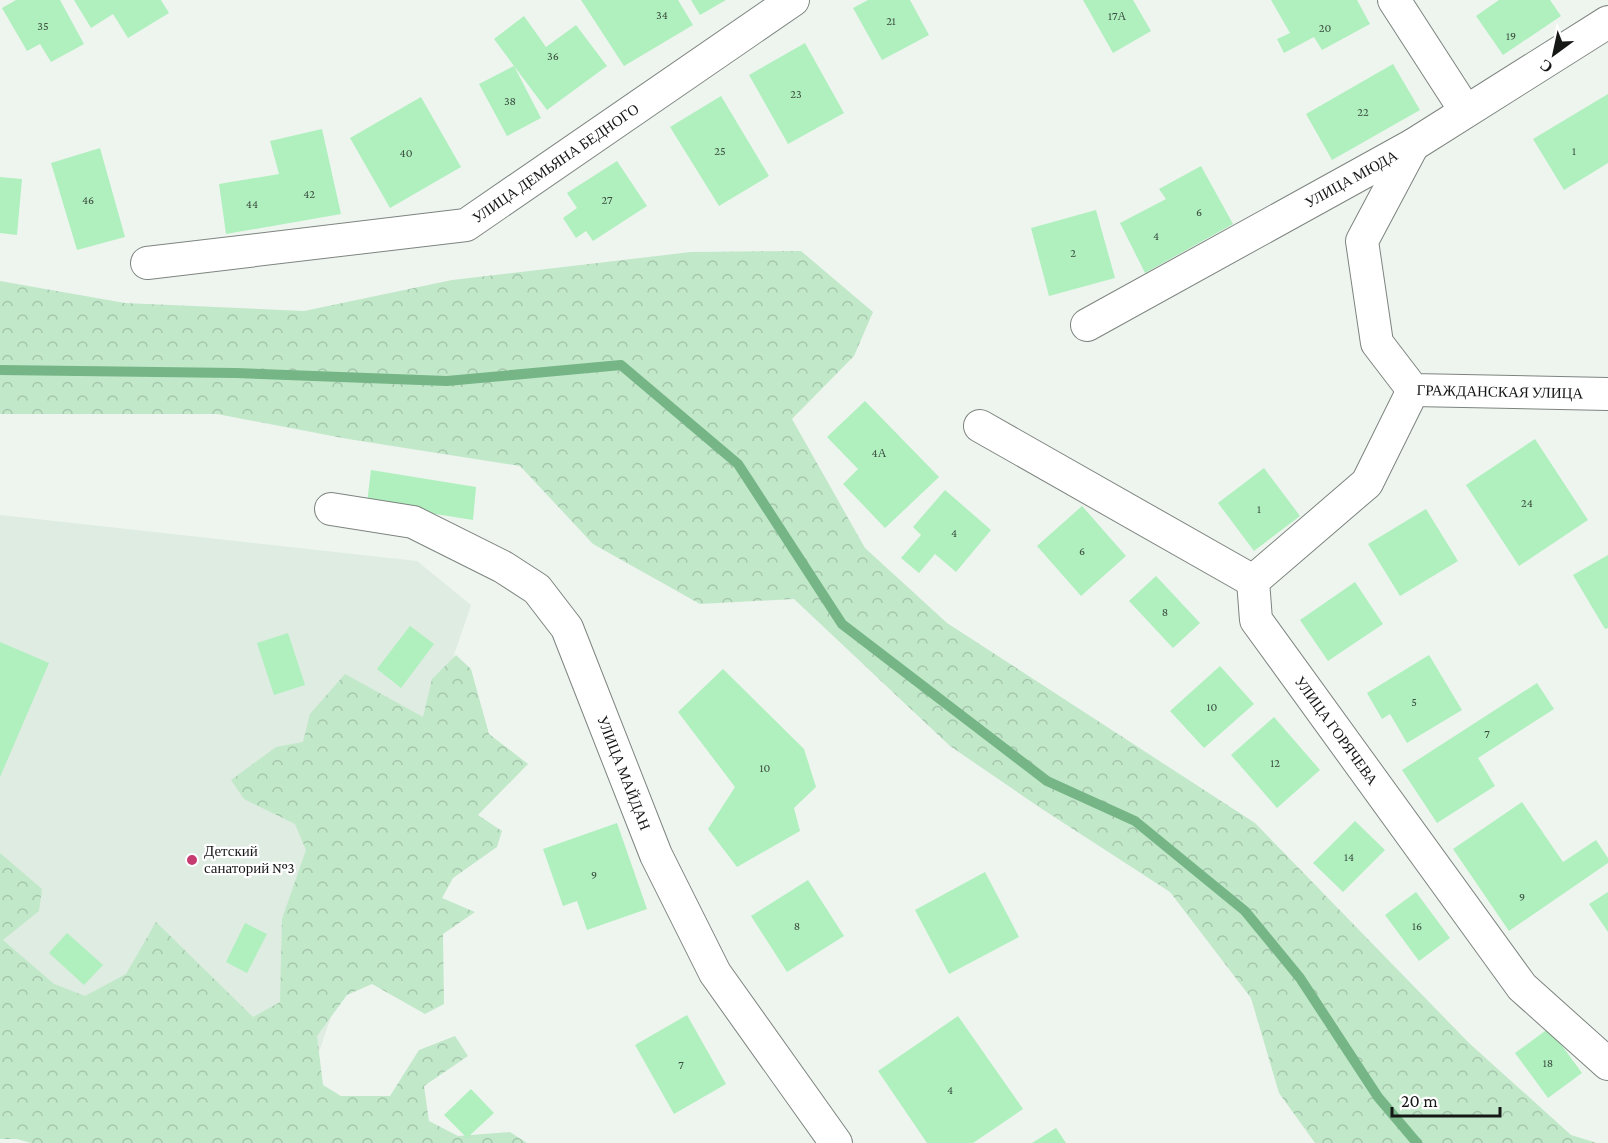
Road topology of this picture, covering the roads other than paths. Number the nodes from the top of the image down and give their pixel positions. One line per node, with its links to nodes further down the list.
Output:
1 (793, 0): 6 (street, УЛИЦА ДЕМЬЯНА БЕДНОГО)
2 (1394, 0): 4 (street)
3 (1608, 22): 4 (street, УЛИЦА МЮДА)
4 (1465, 110): 5 (street, УЛИЦА МЮДА)
5 (1413, 145): 7 (street, УЛИЦА МЮДА); 8 (street, ГРАЖДАНСКАЯ УЛИЦА)
6 (147, 262)
7 (1087, 325)
8 (1413, 390): 9 (street, ГРАЖДАНСКАЯ УЛИЦА); 12 (street)
9 (1608, 394)
10 (980, 426): 12 (street)
11 (331, 509): 14 (street, УЛИЦА МАЙДАН)
12 (1253, 581): 13 (street, УЛИЦА ГОРЯЧЕВА)
13 (1608, 1064)
14 (836, 1143)

